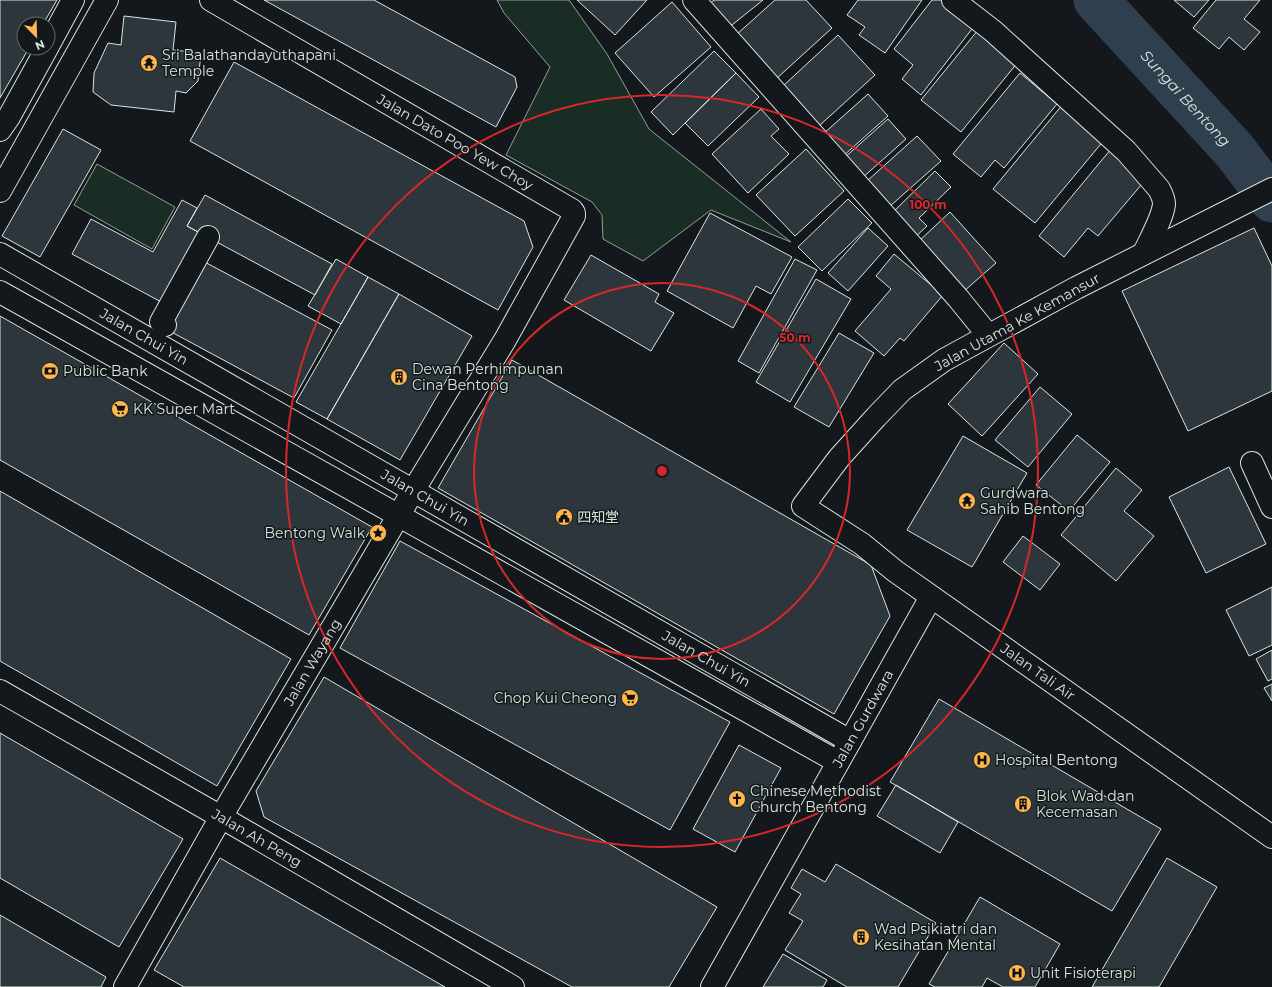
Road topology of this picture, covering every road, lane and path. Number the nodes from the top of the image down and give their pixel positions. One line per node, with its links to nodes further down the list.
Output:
1 (74, 0): 6 (street)
2 (107, 0): 10 (street)
3 (211, 0): 17 (street, Jalan Dato Poo Yew Choy)
4 (694, 0): 16 (street)
5 (953, 0): 12 (street)
6 (56, 31)
7 (42, 56): 8 (street)
8 (0, 130)
9 (1272, 189): 12 (street, Jalan Utama Ke Kemansur)
10 (0, 191)
11 (208, 237): 15 (street)
12 (1144, 253): 16 (street, Jalan Utama Ke Kemansur)
13 (0, 254): 19 (street, Jalan Chui Yin)
14 (0, 292): 22 (street, Jalan Chui Yin)
15 (165, 325)
16 (988, 335): 20 (street, Jalan Utama Ke Kemansur)
17 (505, 340): 19 (street, Jalan Wayang)
18 (1252, 463): 21 (street)
19 (413, 490): 22 (street, Jalan Wayang); 25 (street, Jalan Chui Yin)
20 (804, 506): 23 (street, Jalan Tali Air)
21 (1272, 507)
22 (399, 515): 26 (street, Jalan Chui Yin); 27 (street, Jalan Wayang)
23 (931, 597): 25 (street, Jalan Gurdwara); 28 (street, Jalan Tali Air)
24 (0, 691): 27 (street, Jalan Ah Peng)
25 (850, 741): 26 (street, Jalan Gurdwara)
26 (838, 762): 31 (street, Jalan Gurdwara)
27 (221, 817): 29 (street, Jalan Wayang); 30 (street, Jalan Ah Peng)
28 (1271, 835)
29 (125, 987)
30 (513, 987)
31 (712, 987)

